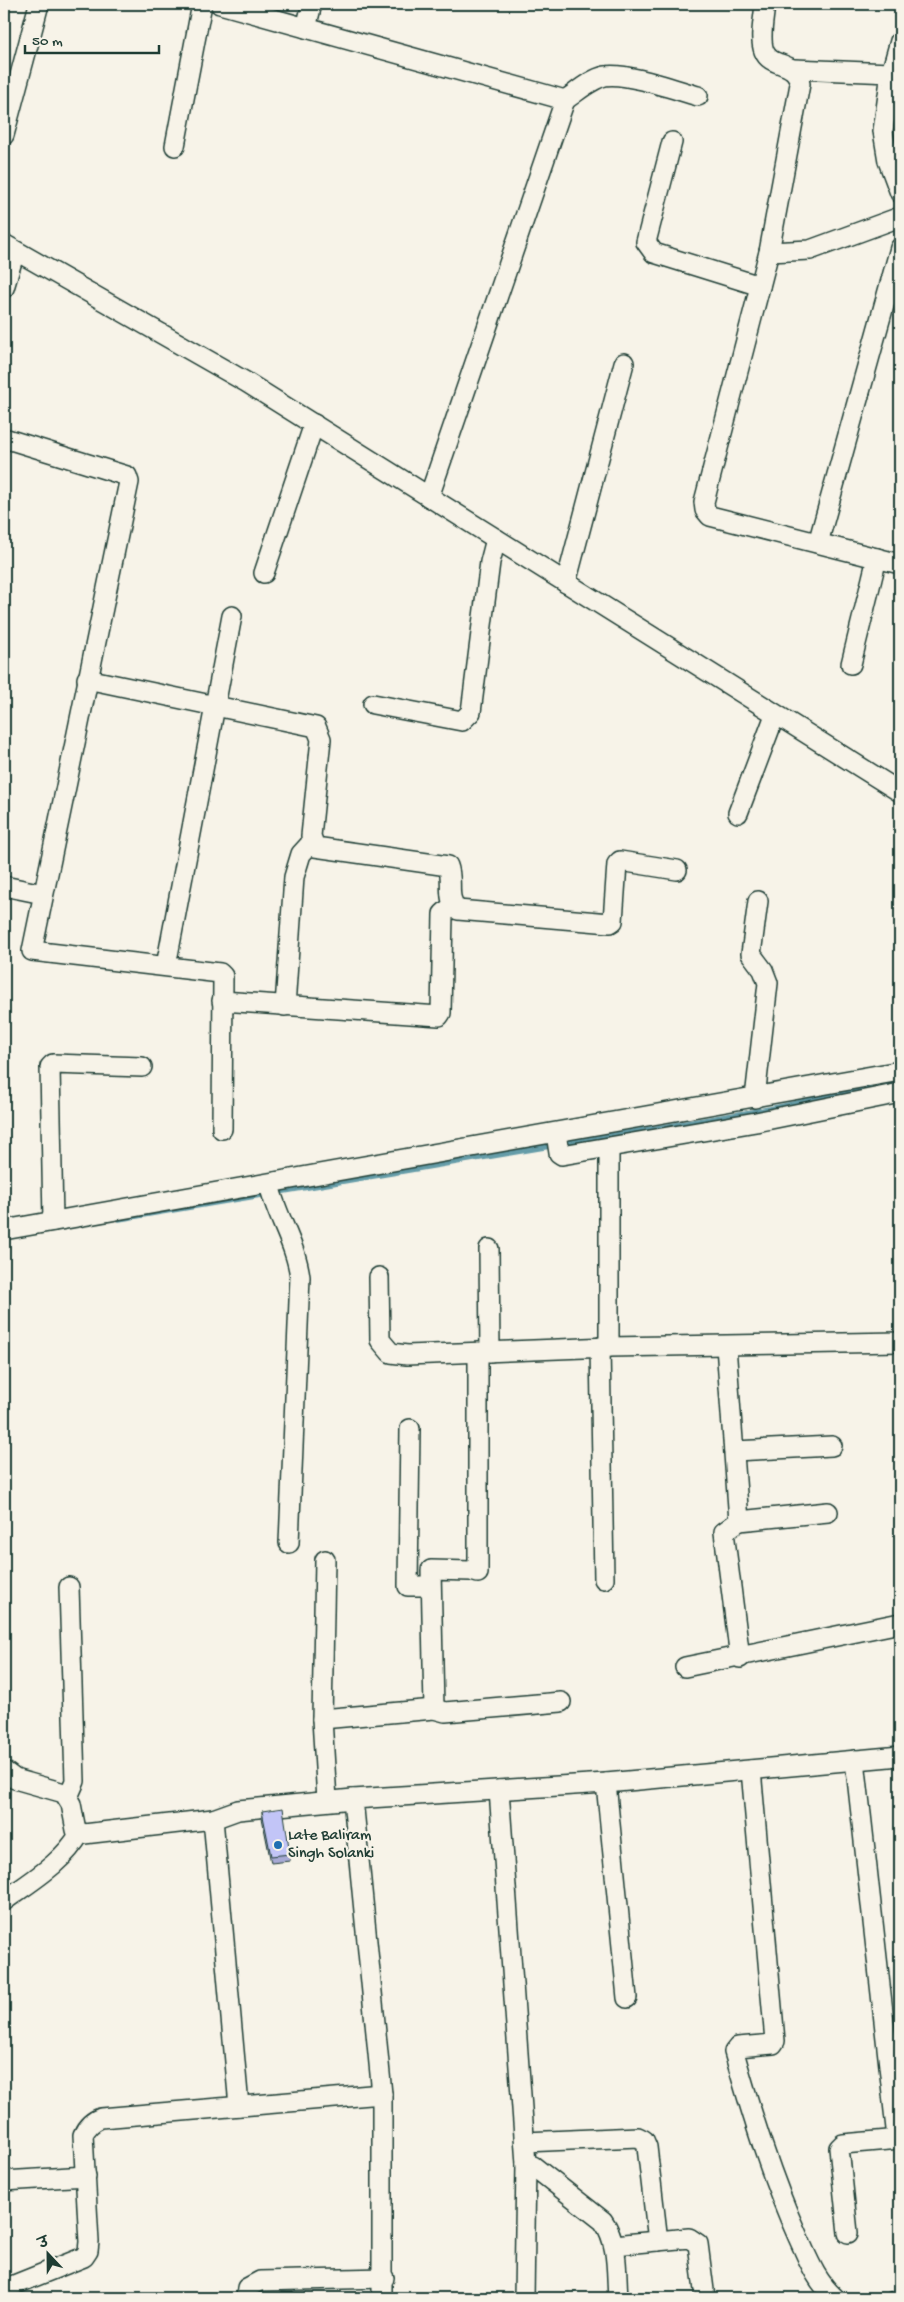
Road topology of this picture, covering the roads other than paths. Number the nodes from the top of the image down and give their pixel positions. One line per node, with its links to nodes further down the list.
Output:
1 (39, 4): 12 (street)
2 (202, 4): 14 (street)
3 (220, 4): 6 (street)
4 (312, 4): 6 (street)
5 (764, 4): 8 (street)
6 (306, 28): 11 (street)
7 (900, 41): 9 (street)
8 (794, 69): 9 (street); 19 (street)
9 (896, 73): 15 (street)
10 (698, 96): 11 (street)
11 (565, 100): 25 (street)
12 (4, 135)
13 (672, 142): 20 (street)
14 (175, 146)
15 (900, 193)
16 (900, 217): 19 (street)
17 (9, 247): 21 (street); 23 (street)
18 (900, 248): 27 (street)
19 (769, 252): 20 (street)
20 (760, 286): 27 (street)
21 (4, 288)
22 (624, 363): 31 (street)
23 (314, 424): 25 (street); 30 (street)
24 (4, 438): 34 (street)
25 (430, 497): 26 (street)
26 (496, 538): 31 (street); 35 (street)
27 (818, 543): 28 (street)
28 (877, 558): 29 (street); 33 (street)
29 (900, 564)
30 (264, 573)
31 (566, 582): 37 (street)
32 (232, 616): 36 (street)
33 (851, 664)
34 (87, 679): 36 (street); 43 (street)
35 (373, 704)
36 (215, 706): 40 (street); 46 (street)
37 (775, 716): 38 (street); 39 (street)
38 (900, 792)
39 (738, 813)
40 (312, 842): 45 (street); 48 (street)
41 (677, 870): 45 (street)
42 (4, 886): 43 (street)
43 (43, 894): 46 (street)
44 (758, 901): 52 (street)
45 (453, 905): 48 (street)
46 (166, 966): 47 (street)
47 (222, 1001): 48 (street); 53 (street)
48 (285, 1006)
49 (142, 1067): 57 (street)
50 (900, 1071): 52 (street)
51 (900, 1093): 55 (street)
52 (755, 1098): 54 (street)
53 (222, 1129)
54 (557, 1142): 55 (street); 56 (street)
55 (609, 1148): 63 (street)
56 (271, 1191): 57 (street); 70 (street)
57 (54, 1221): 58 (street)
58 (4, 1230)
59 (489, 1249): 64 (street)
60 (379, 1277): 64 (street)
61 (900, 1342): 62 (street)
62 (726, 1346): 63 (street); 67 (street)
63 (605, 1347): 64 (street); 72 (street)
64 (484, 1352): 73 (street)
65 (410, 1429): 73 (street)
66 (832, 1446): 67 (street)
67 (734, 1451): 69 (street)
68 (828, 1512): 69 (street)
69 (739, 1521): 76 (street)
70 (289, 1543)
71 (325, 1560): 80 (street)
72 (604, 1579)
73 (430, 1586): 79 (street)
74 (69, 1587): 87 (street)
75 (900, 1623): 76 (street)
76 (740, 1658): 77 (street)
77 (685, 1667)
78 (561, 1702): 79 (street)
79 (434, 1709): 80 (street)
80 (322, 1719): 89 (street)
81 (900, 1756): 82 (street)
82 (855, 1760): 83 (street); 96 (street)
83 (751, 1770): 85 (street); 111 (street)
84 (4, 1772): 87 (street)
85 (606, 1783): 86 (street); 93 (street)
86 (499, 1790): 88 (street); 97 (street)
87 (68, 1797): 91 (street)
88 (353, 1799): 89 (street); 94 (street)
89 (327, 1800): 90 (street)
90 (213, 1819): 91 (street); 95 (street)
91 (80, 1833): 92 (street)
92 (4, 1901)
93 (627, 1998)
94 (382, 2094): 95 (street); 104 (street)
95 (239, 2106): 99 (street)
96 (900, 2138): 101 (street)
97 (525, 2142): 98 (street); 102 (street)
98 (526, 2164): 103 (street); 108 (street)
99 (86, 2176): 100 (street); 105 (street)
100 (4, 2181)
101 (848, 2233)
102 (658, 2241): 103 (street); 110 (street)
103 (614, 2245): 109 (street)
104 (384, 2278): 106 (street); 107 (street)
105 (4, 2289)
106 (246, 2298)
107 (382, 2298)
108 (524, 2298)
109 (618, 2298)
110 (704, 2298)
111 (835, 2298)

